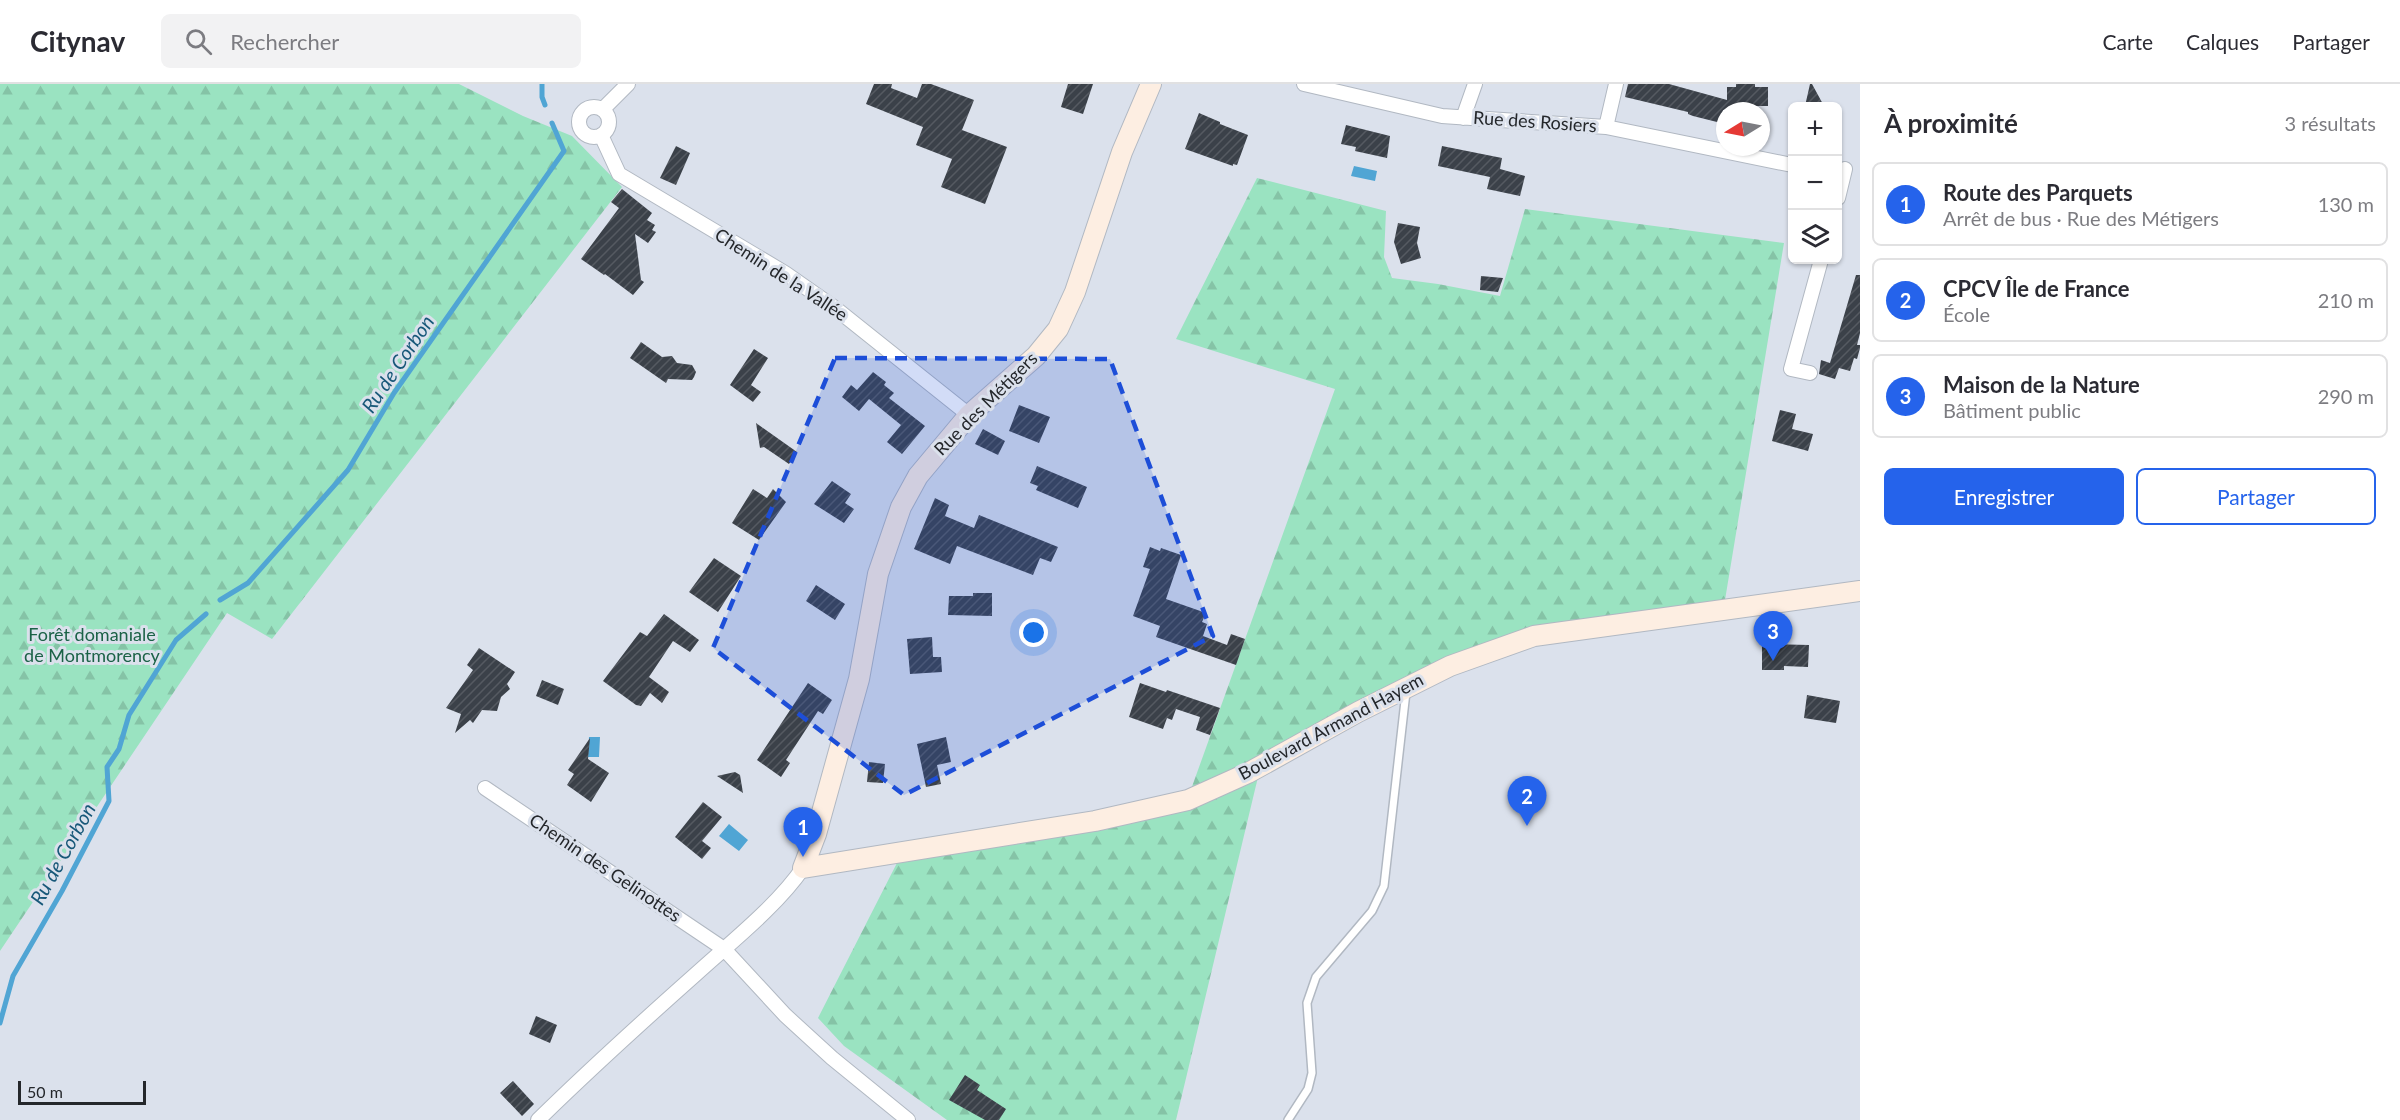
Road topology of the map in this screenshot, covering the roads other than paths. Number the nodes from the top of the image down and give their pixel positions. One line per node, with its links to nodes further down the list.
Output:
1 (628, 84): 6 (street)
2 (1151, 84): 15 (main road, Rue des Métigers)
3 (1304, 84): 7 (street, Rue des Rosiers)
4 (1475, 84): 7 (street, Rue des Rosiers)
5 (1616, 84): 8 (street, Rue des Rosiers)
6 (603, 109): 9 (street); 9 (street)
7 (1463, 118): 8 (street, Rue des Rosiers)
8 (1606, 127): 10 (street, Rue des Rosiers)
9 (601, 135): 15 (street, Chemin de la Vallée)
10 (1788, 164)
11 (1860, 165): 12 (street)
12 (1842, 169)
13 (1820, 264): 14 (street)
14 (1810, 373)
15 (969, 415): 19 (main road, Rue des Métigers)
16 (1860, 591): 17 (main road, Boulevard Armand Hayem)
17 (1407, 686): 19 (main road, Boulevard Armand Hayem); 23 (lane)
18 (485, 788): 20 (street, Chemin des Gelinottes)
19 (803, 868): 20 (street)
20 (724, 949): 21 (street); 22 (street, Chemin des Gelinottes)
21 (538, 1120)
22 (908, 1120)
23 (1288, 1120)

